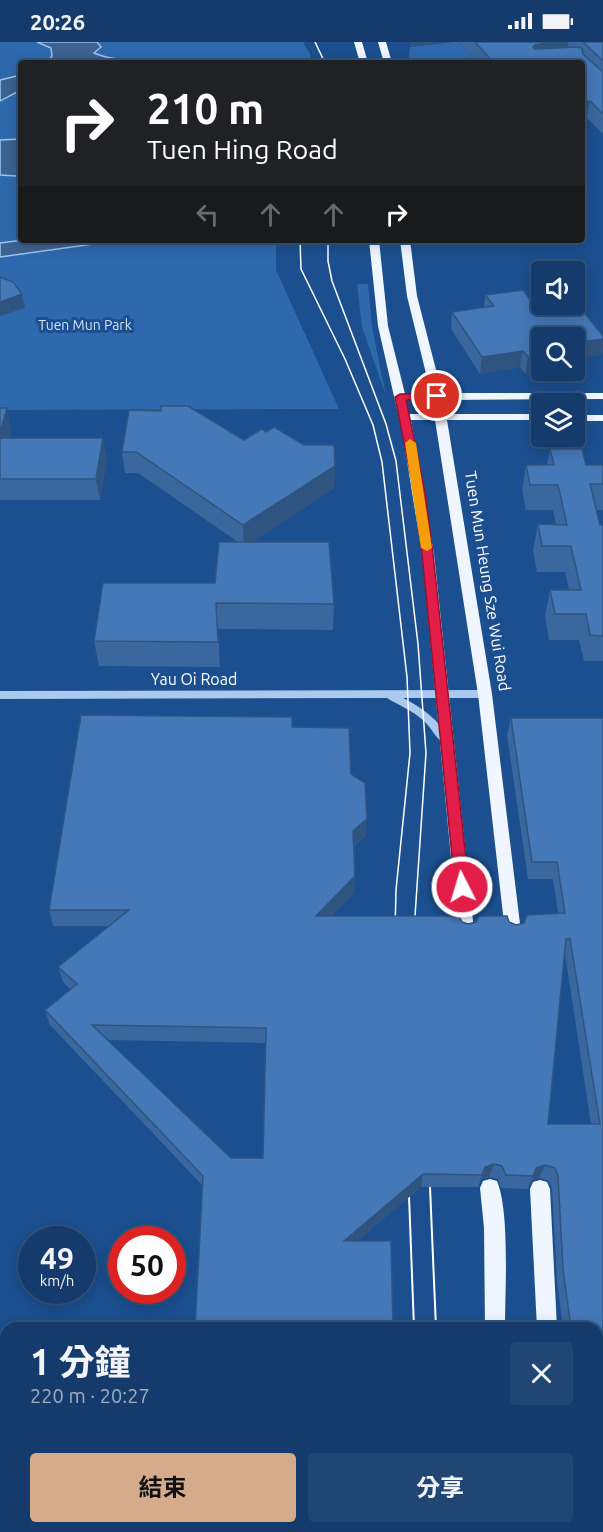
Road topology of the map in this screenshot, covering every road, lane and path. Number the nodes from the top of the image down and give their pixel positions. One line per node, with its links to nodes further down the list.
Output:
1 (358, 42): 3 (main road)
2 (382, 42): 4 (main road)
3 (363, 60)
4 (387, 60)
5 (374, 243): 9 (main road)
6 (405, 243): 7 (main road, Tuen Mun Heung Sze Wui Road)
7 (437, 396): 8 (main road); 9 (main road); 11 (main road, Tuen Mun Heung Sze Wui Road)
8 (603, 396)
9 (400, 397): 10 (main road)
10 (405, 417): 11 (main road); 16 (main road)
11 (440, 417): 12 (main road); 17 (main road, Tuen Mun Heung Sze Wui Road)
12 (531, 417)
13 (585, 418): 14 (main road)
14 (603, 418)
15 (387, 694): 16 (street, Yau Oi Road); 18 (street, Yau Oi Road); 19 (street, Yau Oi Road)
16 (443, 694): 17 (street, Yau Oi Road); 19 (main road)
17 (485, 694): 21 (main road, Tuen Mun Heung Sze Wui Road)
18 (0, 695)
19 (448, 745): 20 (main road)
20 (466, 932)
21 (513, 932)
22 (490, 1188): 24 (main road)
23 (540, 1189): 25 (main road)
24 (495, 1322)
25 (547, 1322)

